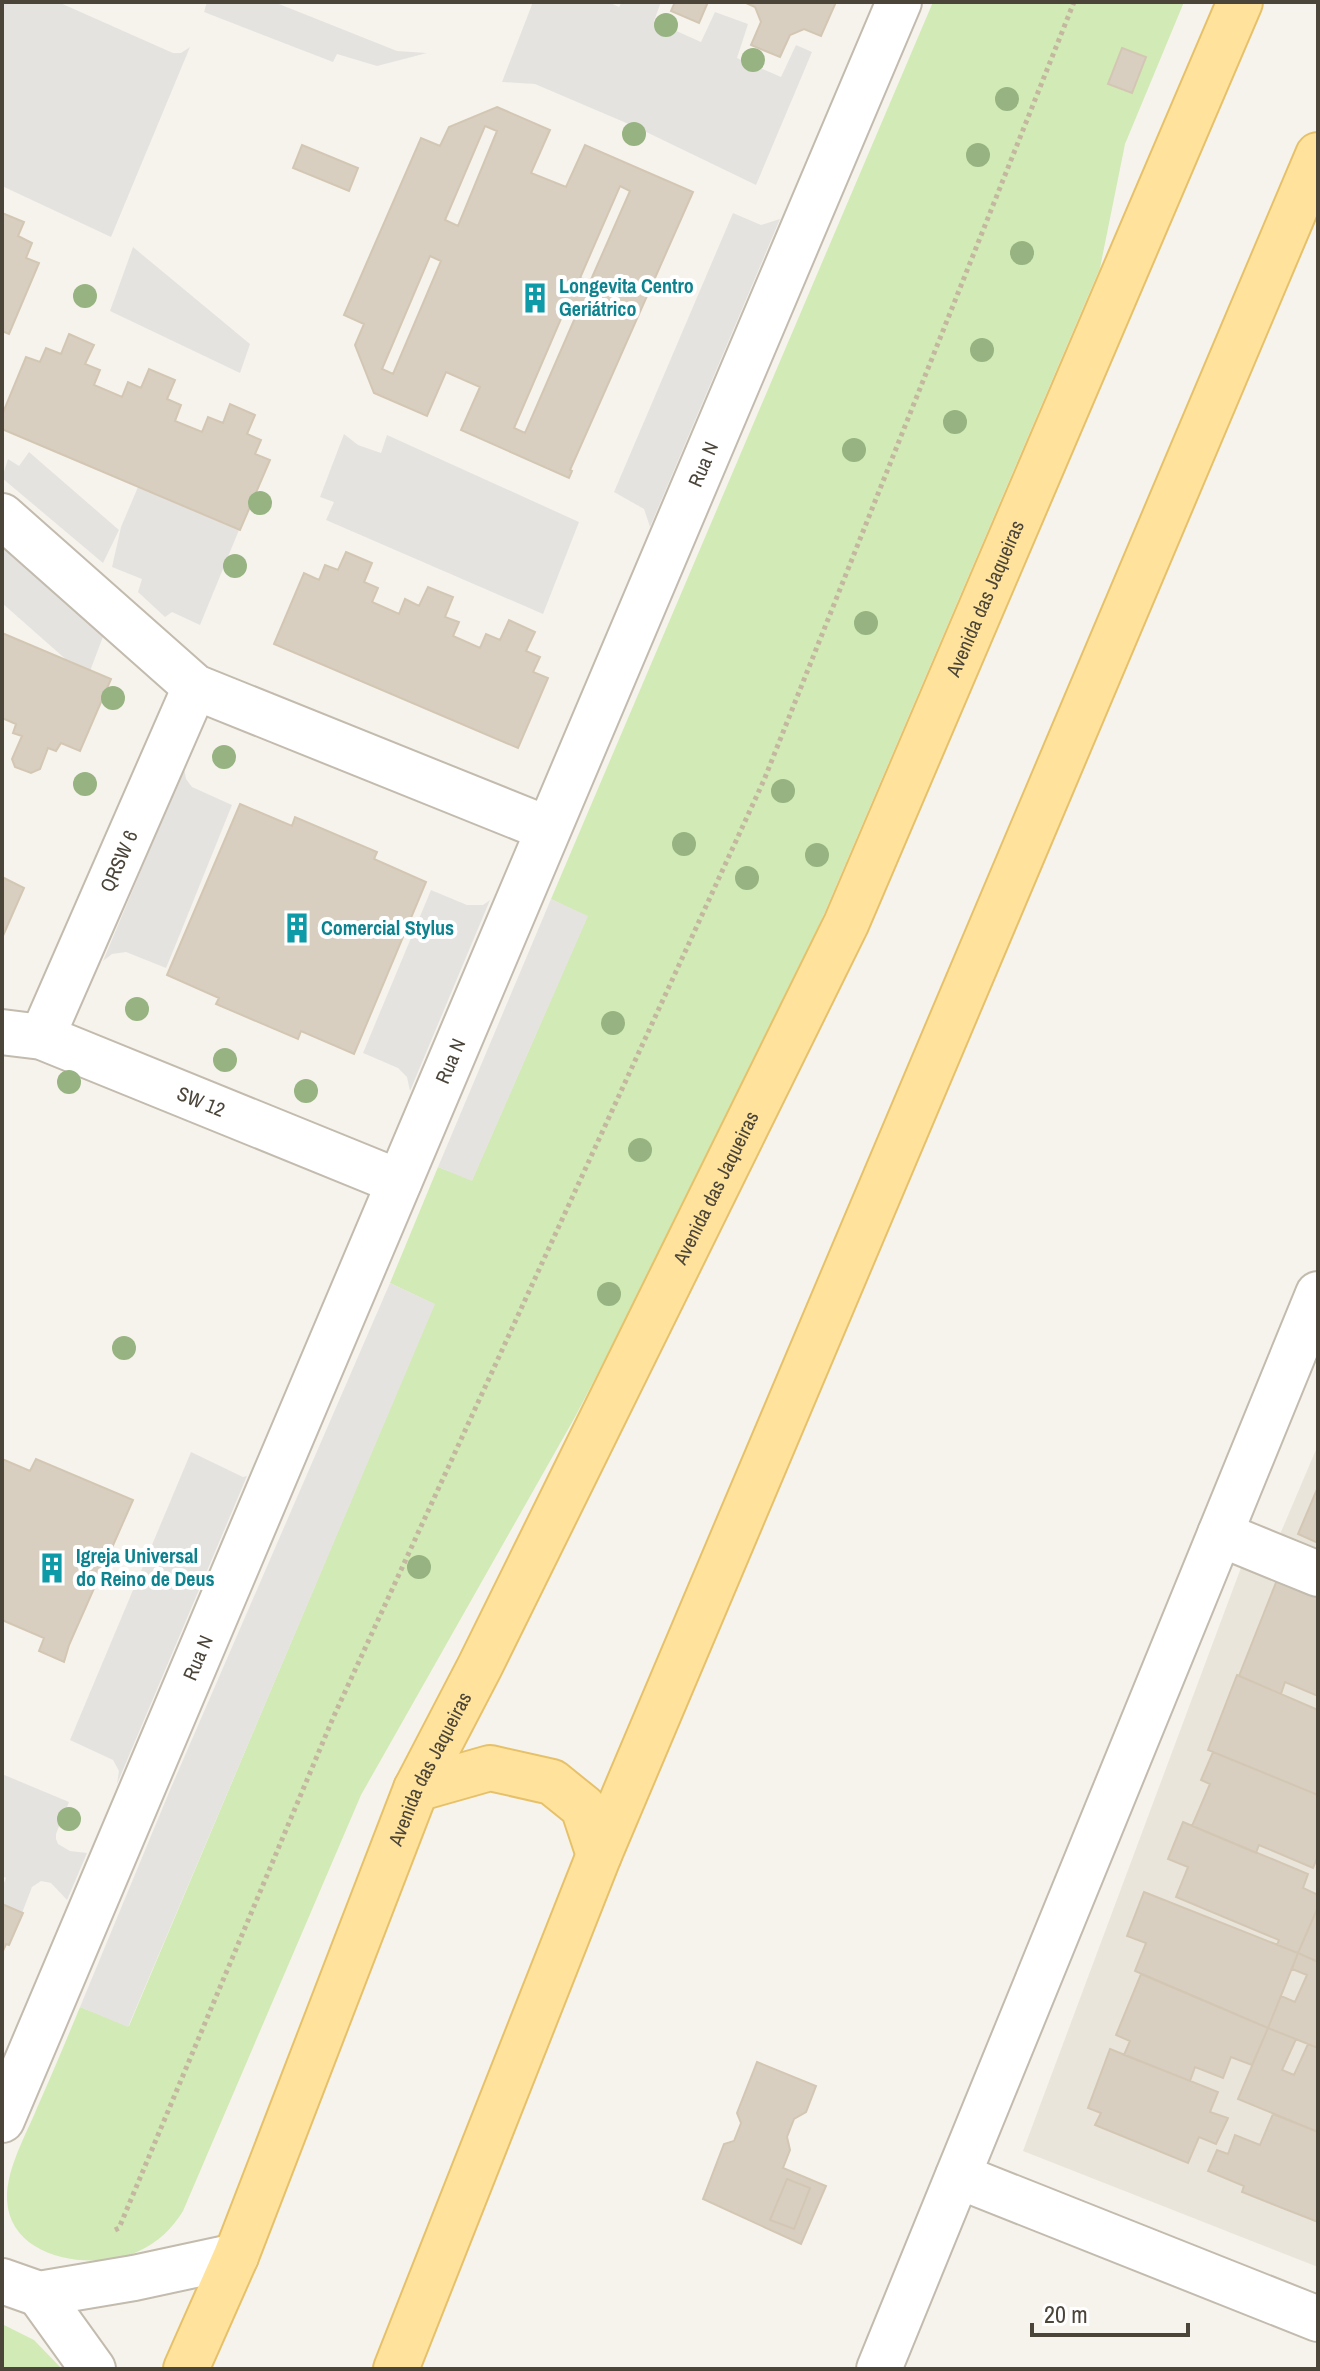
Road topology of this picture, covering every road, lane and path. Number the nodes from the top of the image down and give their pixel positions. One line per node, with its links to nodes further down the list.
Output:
1 (899, 2): 7 (street, Rua N)
2 (1074, 2): 18 (path)
3 (1240, 2): 13 (main road, Avenida das Jaqueiras)
4 (1318, 155): 14 (main road)
5 (2, 516): 6 (street)
6 (195, 687): 7 (street); 8 (street, QRSW 6)
7 (548, 829): 9 (street, Rua N)
8 (22, 1034): 9 (street, SW 12)
9 (399, 1182): 15 (street, Rua N)
10 (1318, 1294): 11 (street)
11 (1220, 1534): 12 (street); 17 (street)
12 (1318, 1574)
13 (416, 1789): 14 (main road); 19 (main road, Avenida das Jaqueiras)
14 (599, 1855): 24 (main road)
15 (10, 2076): 16 (street, Rua N)
16 (2, 2120)
17 (958, 2176): 21 (street); 25 (street)
18 (107, 2234)
19 (236, 2256): 20 (street); 23 (main road, Avenida das Jaqueiras)
20 (20, 2288): 22 (street)
21 (1318, 2319)
22 (93, 2369)
23 (186, 2369)
24 (396, 2369)
25 (879, 2369)

